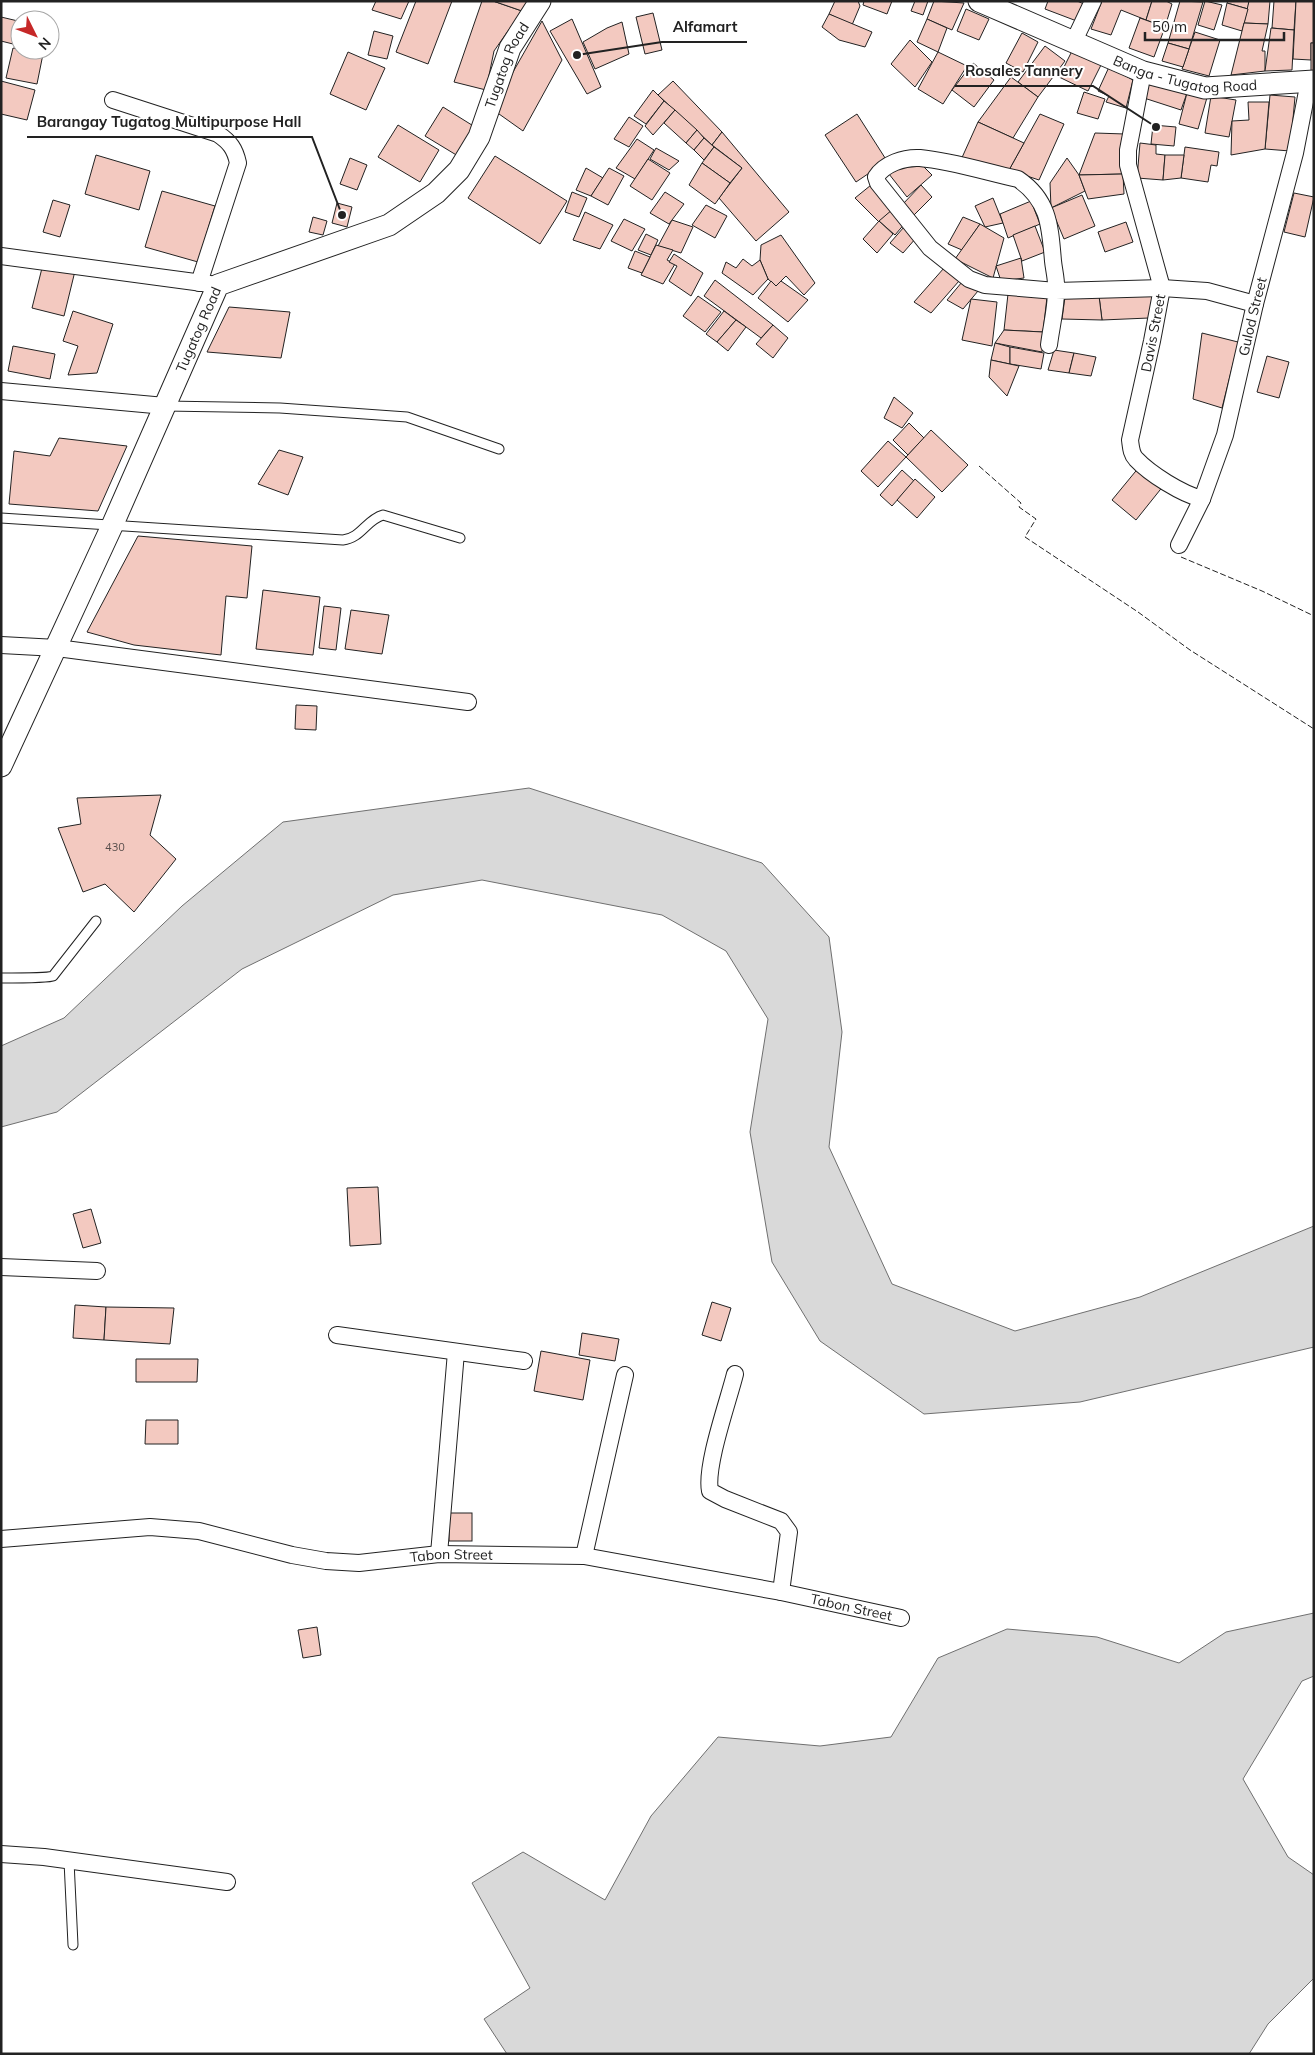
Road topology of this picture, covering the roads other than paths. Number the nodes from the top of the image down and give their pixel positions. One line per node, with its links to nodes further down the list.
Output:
1 (540, 1): 9 (street, Tugatog Road)
2 (979, 1): 4 (street, Banga - Tugatog Road)
3 (1093, 1): 4 (street)
4 (1074, 41): 5 (street, Banga - Tugatog Road)
5 (1143, 72): 6 (street, Banga - Tugatog Road); 10 (street, Davis Street)
6 (1311, 81): 12 (street, Gulod Street)
7 (113, 100): 9 (street)
8 (1, 256): 9 (street)
9 (208, 284): 15 (street, Tugatog Road)
10 (1162, 288): 11 (street); 12 (street); 17 (street, Davis Street)
11 (1056, 291): 11 (street); 13 (street)
12 (1255, 304): 17 (street, Gulod Street)
13 (1049, 345)
14 (1, 391): 15 (street)
15 (165, 406): 16 (lane); 19 (street, Tugatog Road)
16 (500, 450)
17 (1202, 500): 21 (street, Gulod Street)
18 (1, 518): 19 (lane)
19 (112, 526): 20 (lane); 23 (street, Tugatog Road)
20 (460, 538)
21 (1179, 545)
22 (1, 645): 23 (street)
23 (57, 648): 24 (street); 25 (street, Tugatog Road)
24 (468, 702)
25 (1, 766)
26 (96, 921): 27 (lane)
27 (1, 978)
28 (1, 1268): 29 (street)
29 (97, 1271)
30 (337, 1336): 31 (street)
31 (456, 1352): 32 (street); 36 (street)
32 (524, 1361)
33 (735, 1374): 38 (street)
34 (625, 1375): 37 (street)
35 (1, 1539): 36 (street, Tabon Street)
36 (439, 1554): 37 (street, Tabon Street)
37 (584, 1556): 38 (street, Tabon Street)
38 (781, 1592): 39 (street, Tabon Street)
39 (901, 1618)
40 (1, 1854): 41 (street)
41 (69, 1861): 42 (street); 43 (lane)
42 (227, 1882)
43 (73, 1945)

